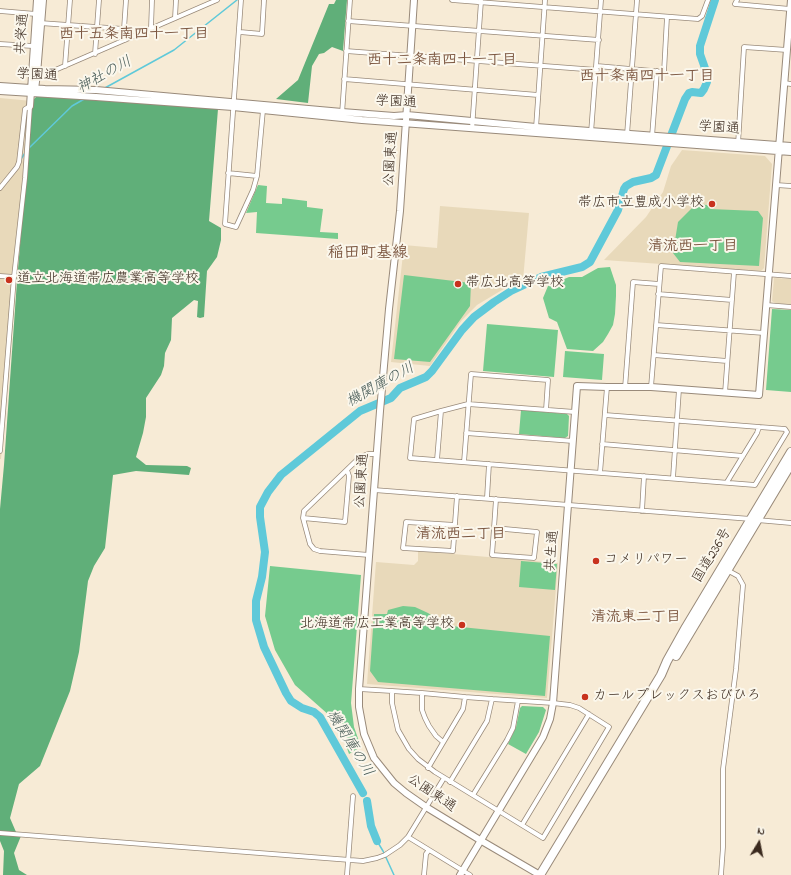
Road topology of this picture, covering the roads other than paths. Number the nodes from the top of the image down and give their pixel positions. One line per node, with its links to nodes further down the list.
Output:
1 (37, 0): 26 (street, 共栄通)
2 (43, 0): 31 (street, 共栄通)
3 (70, 0): 33 (street)
4 (98, 0): 35 (street)
5 (126, 0): 37 (street)
6 (152, 0): 36 (street)
7 (176, 0): 29 (street)
8 (217, 0): 20 (street)
9 (241, 0): 39 (street)
10 (264, 0): 39 (street)
11 (350, 0): 30 (street)
12 (414, 0): 34 (street, 公園東通)
13 (452, 0): 21 (street)
14 (545, 0): 22 (street)
15 (602, 0): 25 (street)
16 (637, 0): 27 (street)
17 (708, 0): 28 (street)
18 (737, 0): 23 (street)
19 (790, 0): 23 (street)
20 (212, 1): 29 (street)
21 (482, 1): 22 (street); 38 (street)
22 (545, 8): 25 (street); 40 (street)
23 (790, 9): 32 (street)
24 (0, 11): 26 (street)
25 (601, 12): 27 (street); 42 (street)
26 (36, 14): 31 (street, 共栄通)
27 (636, 14): 28 (street); 53 (street)
28 (667, 17): 54 (street)
29 (175, 18): 36 (street)
30 (348, 21): 34 (street); 45 (street)
31 (38, 23): 33 (street); 44 (street, 共栄通); 55 (street, 共栄通)
32 (790, 23): 46 (street)
33 (68, 25): 35 (street); 51 (street)
34 (412, 26): 38 (street); 48 (street, 公園東通)
35 (97, 27): 37 (street); 47 (street)
36 (151, 28): 41 (street)
37 (124, 29): 41 (street)
38 (479, 31): 40 (street); 49 (street)
39 (240, 32): 64 (street)
40 (542, 36): 42 (street); 50 (street)
41 (125, 40): 47 (street)
42 (599, 40): 52 (street)
43 (0, 44): 44 (street)
44 (34, 46): 55 (street, 共栄通)
45 (346, 51): 48 (street); 56 (street)
46 (788, 52): 57 (street); 75 (street)
47 (95, 54): 51 (street)
48 (410, 56): 49 (street); 58 (street, 公園東通)
49 (477, 60): 50 (street); 60 (street)
50 (540, 65): 52 (street); 63 (street)
51 (65, 66): 55 (street)
52 (597, 68): 53 (street); 72 (street)
53 (632, 69): 54 (street); 73 (street)
54 (658, 71): 74 (street)
55 (34, 74): 61 (street, 共栄通)
56 (344, 79): 58 (street); 67 (street)
57 (788, 83): 77 (street)
58 (408, 84): 60 (street); 68 (street, 公園東通)
59 (0, 86): 61 (street, 学園通)
60 (475, 89): 63 (street); 70 (street)
61 (32, 90): 62 (street, 学園通); 64 (street, 学園通); 65 (street, 共栄通)
62 (0, 91)
63 (538, 95): 71 (street)
64 (233, 105): 66 (street, 学園通); 67 (street, 学園通); 79 (street)
65 (30, 106): 83 (street); 88 (street)
66 (263, 110): 67 (street, 学園通); 80 (street)
67 (342, 115): 68 (street, 学園通); 69 (street, 学園通)
68 (407, 115): 69 (street, 公園東通); 70 (street, 学園通)
69 (406, 123): 70 (street, 学園通); 117 (street, 公園東通)
70 (472, 125): 71 (street, 学園通)
71 (536, 130): 72 (street, 学園通)
72 (591, 134): 73 (street, 学園通)
73 (626, 137): 74 (street, 学園通)
74 (652, 139): 75 (street, 学園通)
75 (737, 146): 77 (street, 学園通)
76 (791, 146): 77 (street, 学園通)
77 (779, 148): 78 (street, 学園通); 81 (street)
78 (791, 152)
79 (228, 173): 80 (street); 80 (street)
80 (257, 176)
81 (776, 185): 82 (street); 85 (street)
82 (791, 186)
83 (0, 188)
84 (734, 272): 85 (street); 89 (street); 91 (street)
85 (769, 274): 87 (street); 92 (street)
86 (0, 276): 88 (street)
87 (791, 276)
88 (14, 277): 115 (street)
89 (659, 284): 90 (street); 101 (street)
90 (658, 294): 91 (street); 94 (street)
91 (732, 300): 95 (street)
92 (766, 305): 93 (street); 96 (street)
93 (791, 307)
94 (656, 325): 95 (street); 97 (street)
95 (729, 330): 96 (street); 98 (street)
96 (764, 333): 103 (street, 共生通)
97 (654, 355): 98 (street); 99 (street)
98 (727, 361): 103 (street)
99 (651, 387): 101 (street, 共生通); 102 (street, 共生通)
100 (607, 388): 101 (street, 共生通); 107 (street, 共生通); 108 (street)
101 (625, 388)
102 (679, 389): 103 (street, 共生通); 109 (street)
103 (725, 393)
104 (468, 404): 105 (street); 105 (street); 106 (street); 111 (street)
105 (546, 410): 107 (street)
106 (441, 411): 119 (street); 119 (street)
107 (575, 412): 112 (street, 共生通)
108 (605, 415): 109 (street); 113 (street)
109 (678, 421): 110 (street); 114 (street)
110 (759, 427): 118 (street); 128 (street)
111 (466, 433): 112 (street); 120 (street)
112 (573, 441): 124 (street, 共生通)
113 (602, 444): 114 (street); 125 (street)
114 (675, 450): 118 (street); 127 (street)
115 (0, 451)
116 (791, 452): 136 (highway, 国道236号)
117 (377, 454): 123 (street); 129 (street, 公園東通)
118 (743, 456): 128 (street)
119 (437, 460): 120 (street)
120 (464, 462): 121 (street)
121 (489, 464): 124 (street); 131 (street)
122 (791, 464): 136 (highway, 国道236号)
123 (347, 470): 135 (street); 135 (street)
124 (571, 470): 125 (street); 133 (street, 共生通)
125 (600, 473): 126 (street)
126 (644, 476): 127 (street); 134 (street)
127 (673, 478): 128 (street)
128 (727, 482)
129 (374, 490): 130 (street); 140 (street, 公園東通)
130 (457, 496): 131 (street); 138 (street)
131 (487, 498): 132 (street)
132 (496, 499): 133 (street); 139 (street)
133 (568, 505): 134 (street); 148 (street, 共生通)
134 (642, 510): 136 (street)
135 (303, 518): 140 (street)
136 (754, 520): 137 (street); 141 (highway, 国道236号)
137 (791, 522)
138 (455, 525): 138 (street)
139 (494, 528): 139 (street)
140 (369, 555): 142 (street, 公園東通)
141 (725, 568): 168 (highway, 国道236号); 169 (street)
142 (359, 688): 143 (street); 156 (street, 公園東通)
143 (392, 691): 144 (street); 151 (street)
144 (422, 693): 145 (street); 150 (street)
145 (465, 697): 146 (street); 150 (street)
146 (492, 699): 147 (street); 153 (street)
147 (518, 701): 148 (street); 154 (street)
148 (552, 703): 149 (street); 157 (street, 共生通)
149 (589, 714): 158 (street); 158 (street)
150 (443, 742): 151 (street)
151 (428, 768): 152 (street)
152 (444, 778): 153 (street); 156 (street)
153 (450, 782): 154 (street)
154 (473, 795): 157 (street)
155 (353, 796): 163 (street)
156 (426, 807): 160 (street); 161 (street, 公園東通)
157 (499, 811): 158 (street); 161 (street, 共生通)
158 (522, 825)
159 (0, 833): 163 (street)
160 (408, 837): 162 (street); 163 (street)
161 (480, 840): 164 (street, 共生通); 168 (street, 公園東通)
162 (429, 850): 164 (street); 166 (street)
163 (348, 860): 165 (street)
164 (461, 873): 167 (street)
165 (347, 875)
166 (424, 875)
167 (470, 875)
168 (540, 875)
169 (721, 875)

